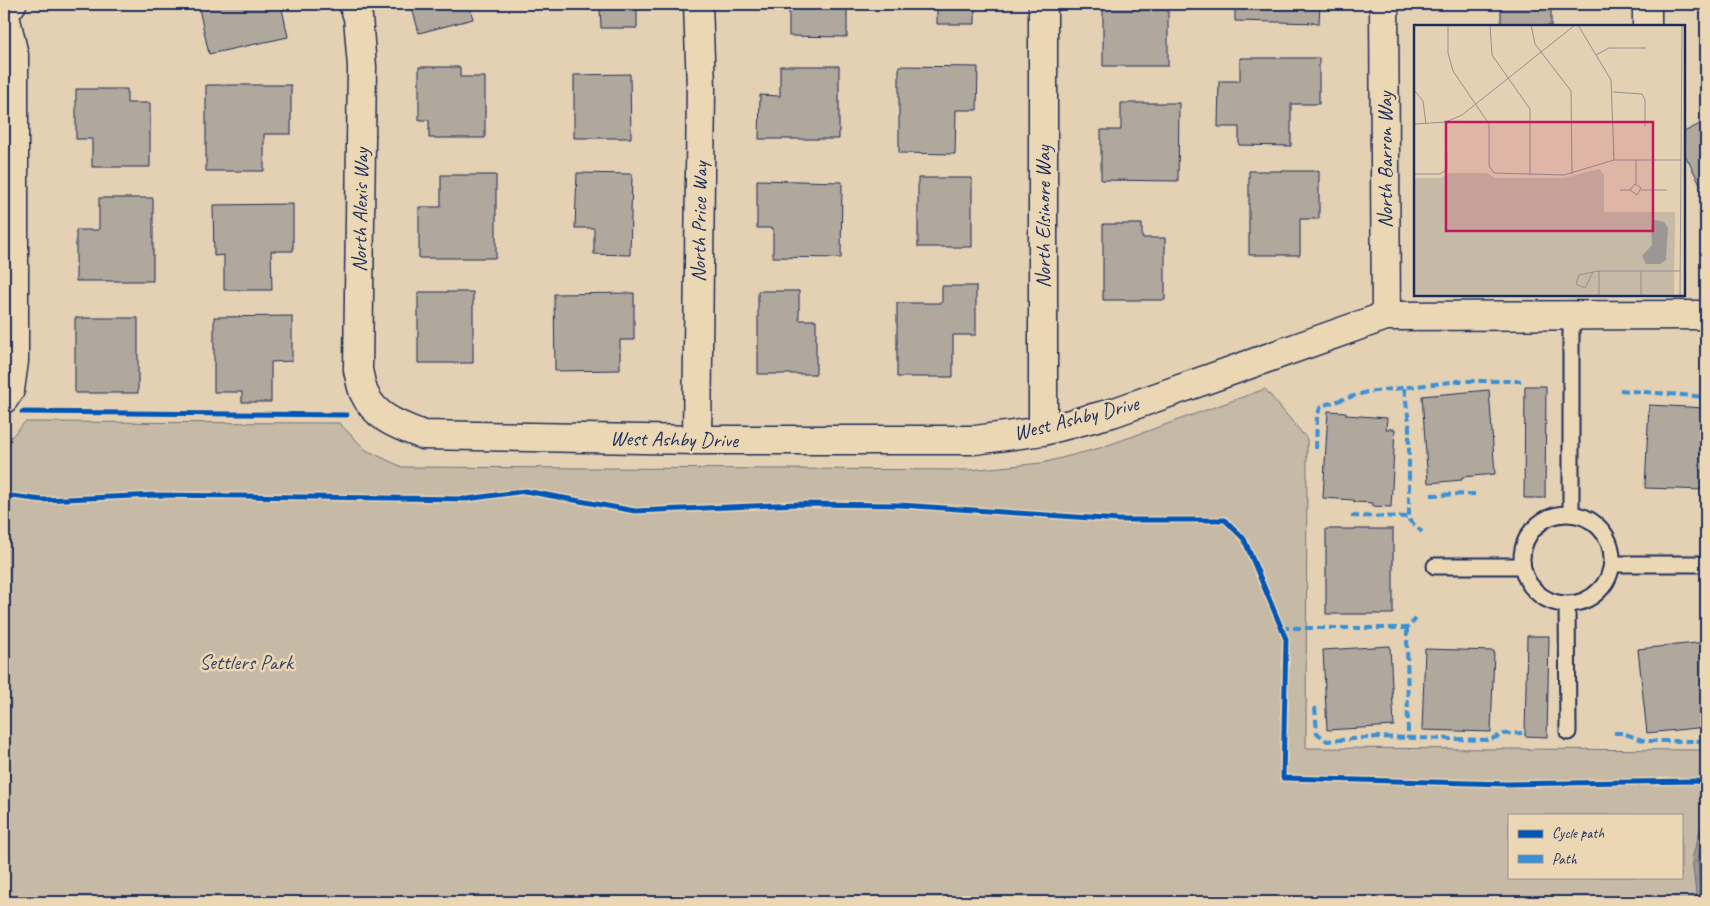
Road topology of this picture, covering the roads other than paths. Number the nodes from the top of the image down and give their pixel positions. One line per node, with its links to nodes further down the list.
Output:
1 (12, 4): 7 (street)
2 (353, 4): 14 (street, North Alexis Way)
3 (698, 4): 16 (street, North Price Way)
4 (1043, 4): 15 (street, North Elsinore Way)
5 (1384, 4): 12 (street, North Barron Way)
6 (1647, 4): 9 (street)
7 (4, 6)
8 (4, 11): 13 (street)
9 (1647, 25)
10 (1571, 314): 11 (street, West Ashby Drive); 12 (street, West Ashby Drive); 17 (lane)
11 (1706, 314)
12 (1386, 316): 15 (street, West Ashby Drive)
13 (4, 399)
14 (377, 412): 16 (street, West Ashby Drive)
15 (1043, 430): 16 (street, West Ashby Drive)
16 (697, 440)
17 (1571, 514): 18 (lane); 21 (lane)
18 (1612, 564): 19 (lane); 22 (lane)
19 (1706, 564)
20 (1435, 566): 21 (lane)
21 (1522, 566): 22 (lane)
22 (1567, 604): 23 (lane)
23 (1568, 732)

